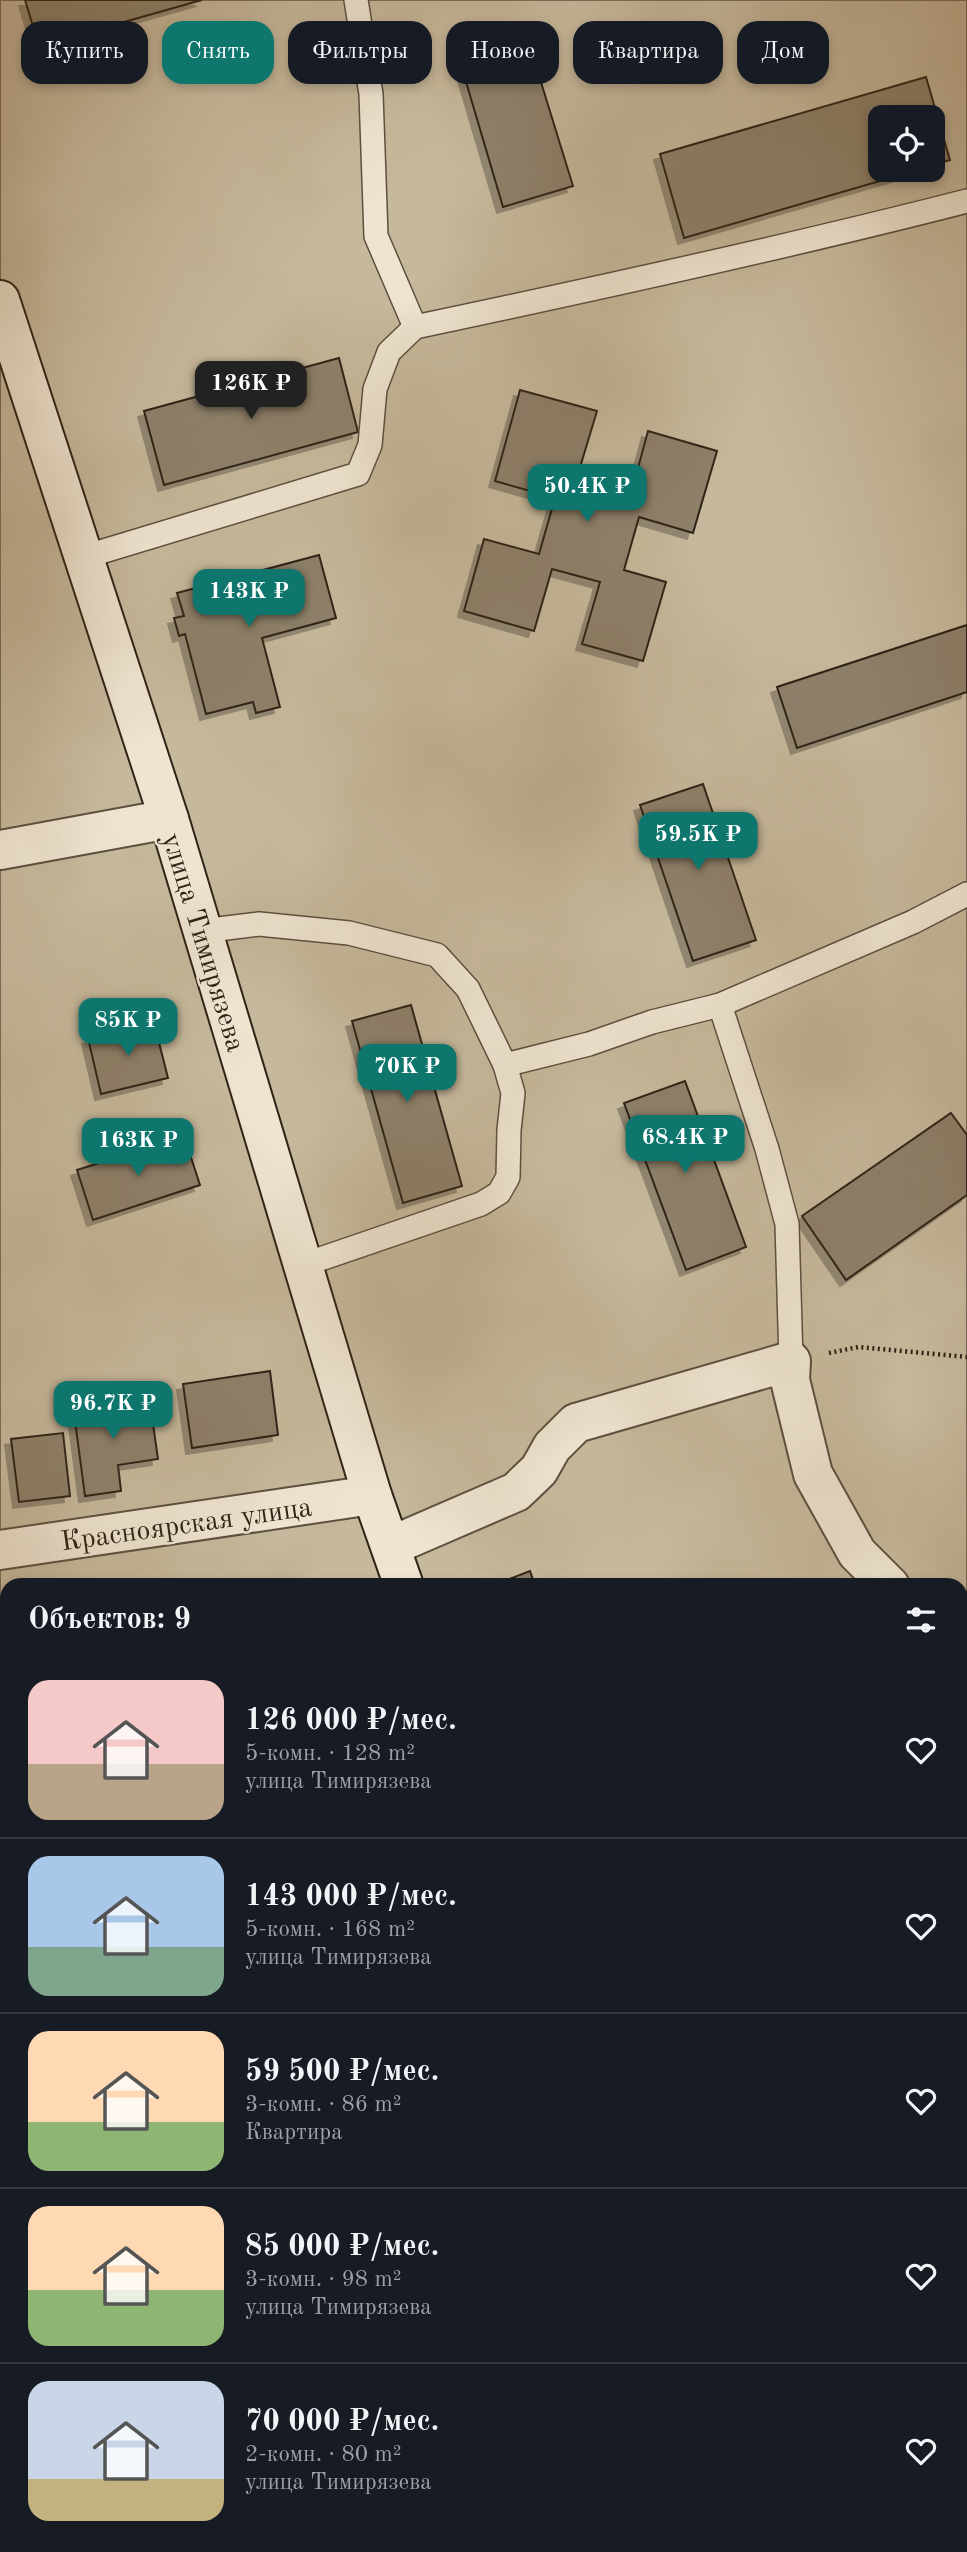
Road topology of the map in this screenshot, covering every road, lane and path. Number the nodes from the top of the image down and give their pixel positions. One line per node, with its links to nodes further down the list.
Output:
1 (356, 0): 4 (lane)
2 (967, 201): 4 (lane)
3 (0, 300): 5 (street, улица Тимирязева)
4 (415, 327): 5 (lane)
5 (84, 557): 6 (street, улица Тимирязева)
6 (169, 819): 7 (street); 9 (street, улица Тимирязева)
7 (0, 850)
8 (967, 894): 10 (lane)
9 (202, 931): 11 (lane); 12 (street, улица Тимирязева)
10 (720, 1005): 11 (lane); 14 (lane)
11 (505, 1065): 12 (lane)
12 (303, 1265): 15 (street, улица Тимирязева)
13 (967, 1357): 14 (path)
14 (791, 1361): 16 (street); 19 (street)
15 (372, 1495): 16 (street, улица Тимирязева); 17 (street, Красноярская улица)
16 (391, 1546): 18 (street, улица Тимирязева)
17 (0, 1550)
18 (401, 1578)
19 (882, 1578)

